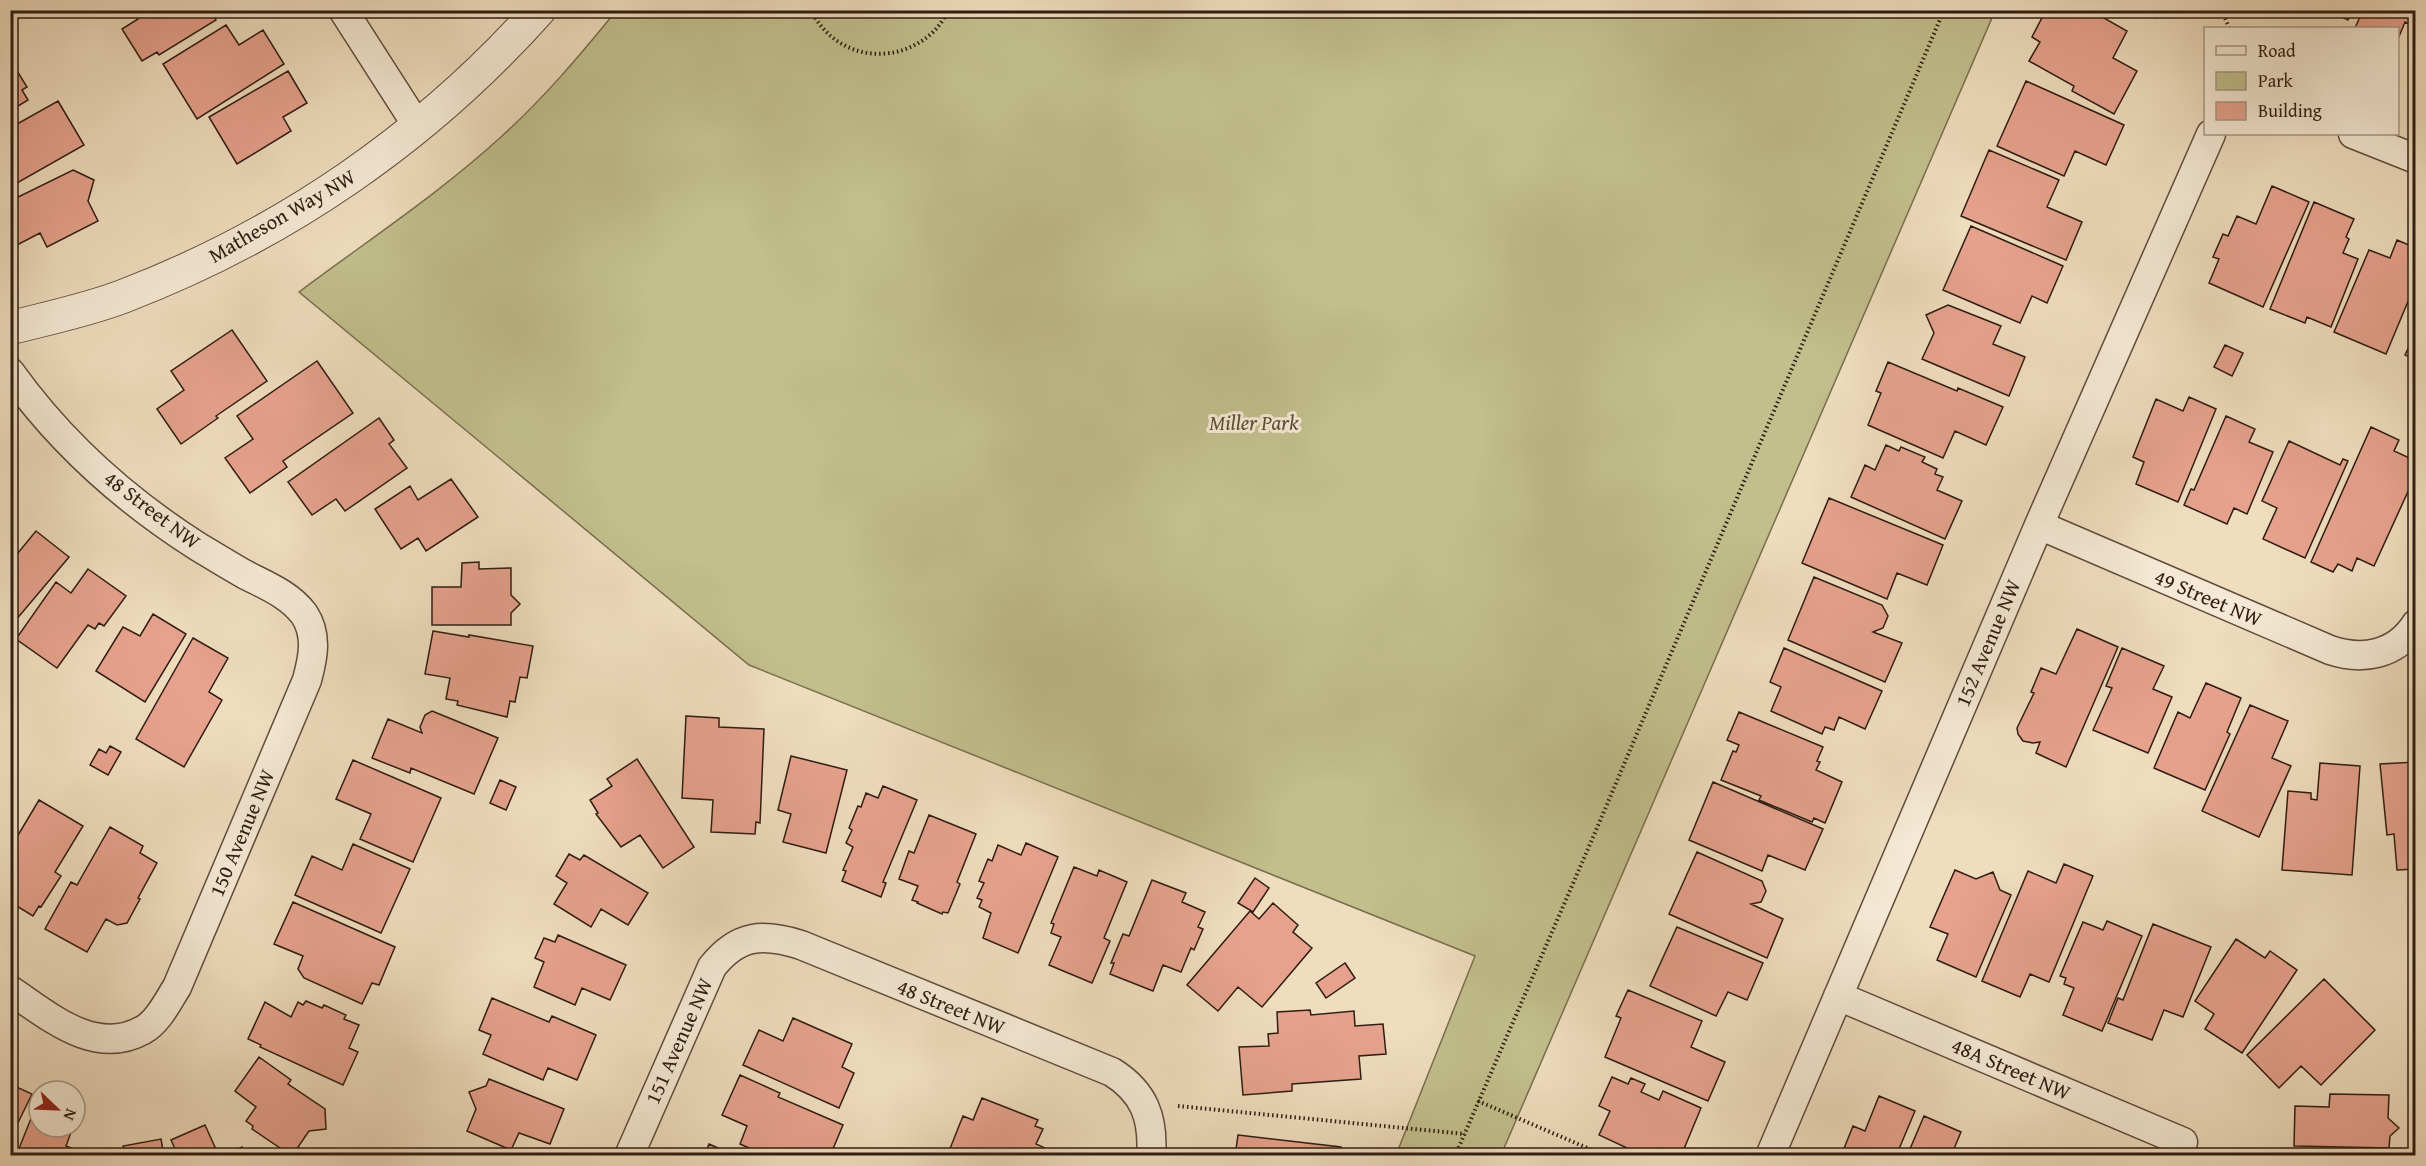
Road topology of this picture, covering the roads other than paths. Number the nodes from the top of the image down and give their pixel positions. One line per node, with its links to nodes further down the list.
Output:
1 (343, 10): 3 (street)
2 (539, 10): 3 (street, Matheson Way NW)
3 (418, 127): 7 (street, Matheson Way NW)
4 (2211, 135): 9 (street, 152 Avenue NW)
5 (2356, 135): 6 (street)
6 (2415, 159)
7 (10, 328)
8 (10, 372): 11 (street, 48 Street NW)
9 (2039, 525): 10 (street, 49 Street NW); 14 (street, 152 Avenue NW)
10 (2415, 624)
11 (310, 626): 13 (street, 150 Avenue NW)
12 (746, 940): 16 (street, 151 Avenue NW); 17 (street, 48 Street NW)
13 (10, 990)
14 (1838, 996): 15 (street, 48A Street NW); 18 (street, 152 Avenue NW)
15 (2183, 1142)
16 (629, 1155)
17 (1151, 1155)
18 (1770, 1155)

